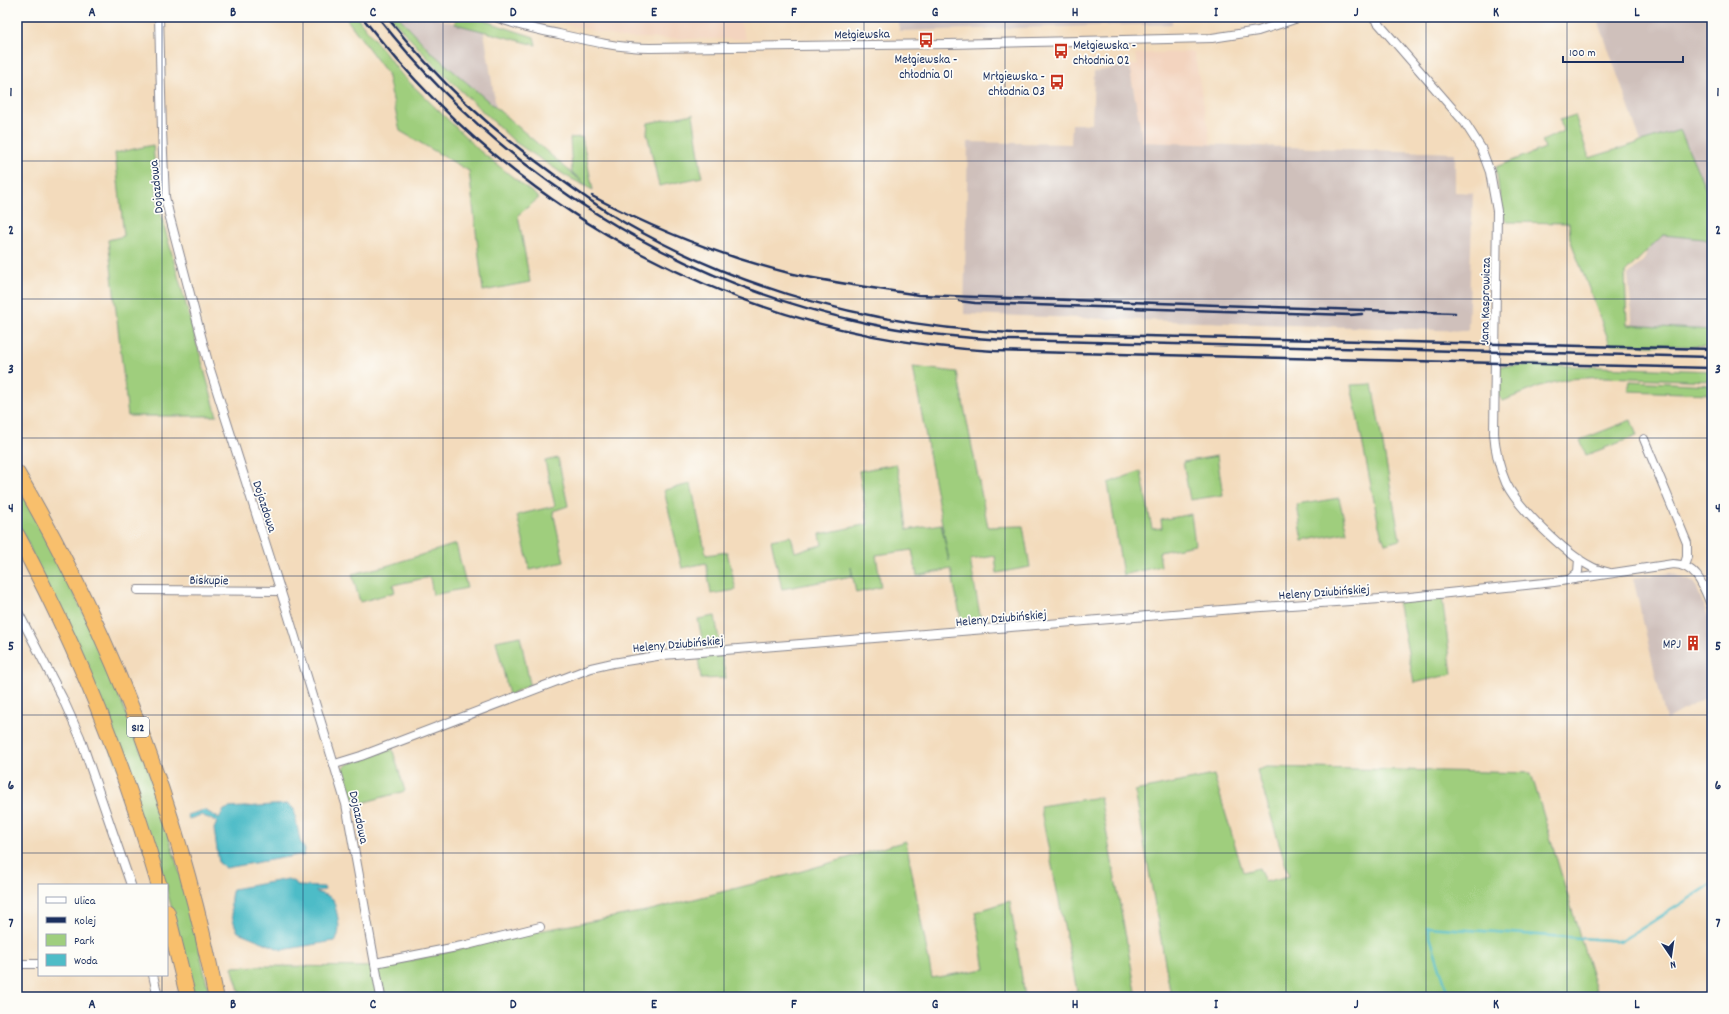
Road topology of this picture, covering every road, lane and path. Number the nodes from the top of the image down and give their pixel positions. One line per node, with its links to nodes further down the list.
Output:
1 (159, 17): 13 (street, Dojazdowa)
2 (496, 17): 3 (street, Mełgiewska)
3 (1301, 17)
4 (1373, 17): 8 (street, Jana Kasprowicza)
5 (1644, 439): 9 (street)
6 (17, 473): 27 (highway, S12)
7 (17, 535): 18 (highway, S12)
8 (1579, 559): 10 (street, Jana Kasprowicza); 11 (street)
9 (1684, 566): 10 (street, Heleny Dziubińskiej); 14 (street)
10 (1611, 573): 11 (street, Heleny Dziubińskiej)
11 (1569, 580): 16 (street, Heleny Dziubińskiej)
12 (138, 590): 13 (street, Biskupie)
13 (280, 591): 16 (street, Dojazdowa)
14 (1712, 607)
15 (17, 610): 17 (street)
16 (334, 764): 21 (street, Dojazdowa)
17 (131, 884)
18 (159, 884)
19 (168, 916): 26 (highway)
20 (540, 927): 21 (street)
21 (375, 963): 28 (street, Dojazdowa)
22 (17, 964): 23 (street)
23 (38, 964)
24 (153, 976): 25 (street)
25 (158, 997)
26 (188, 997)
27 (216, 997)
28 (381, 997)

